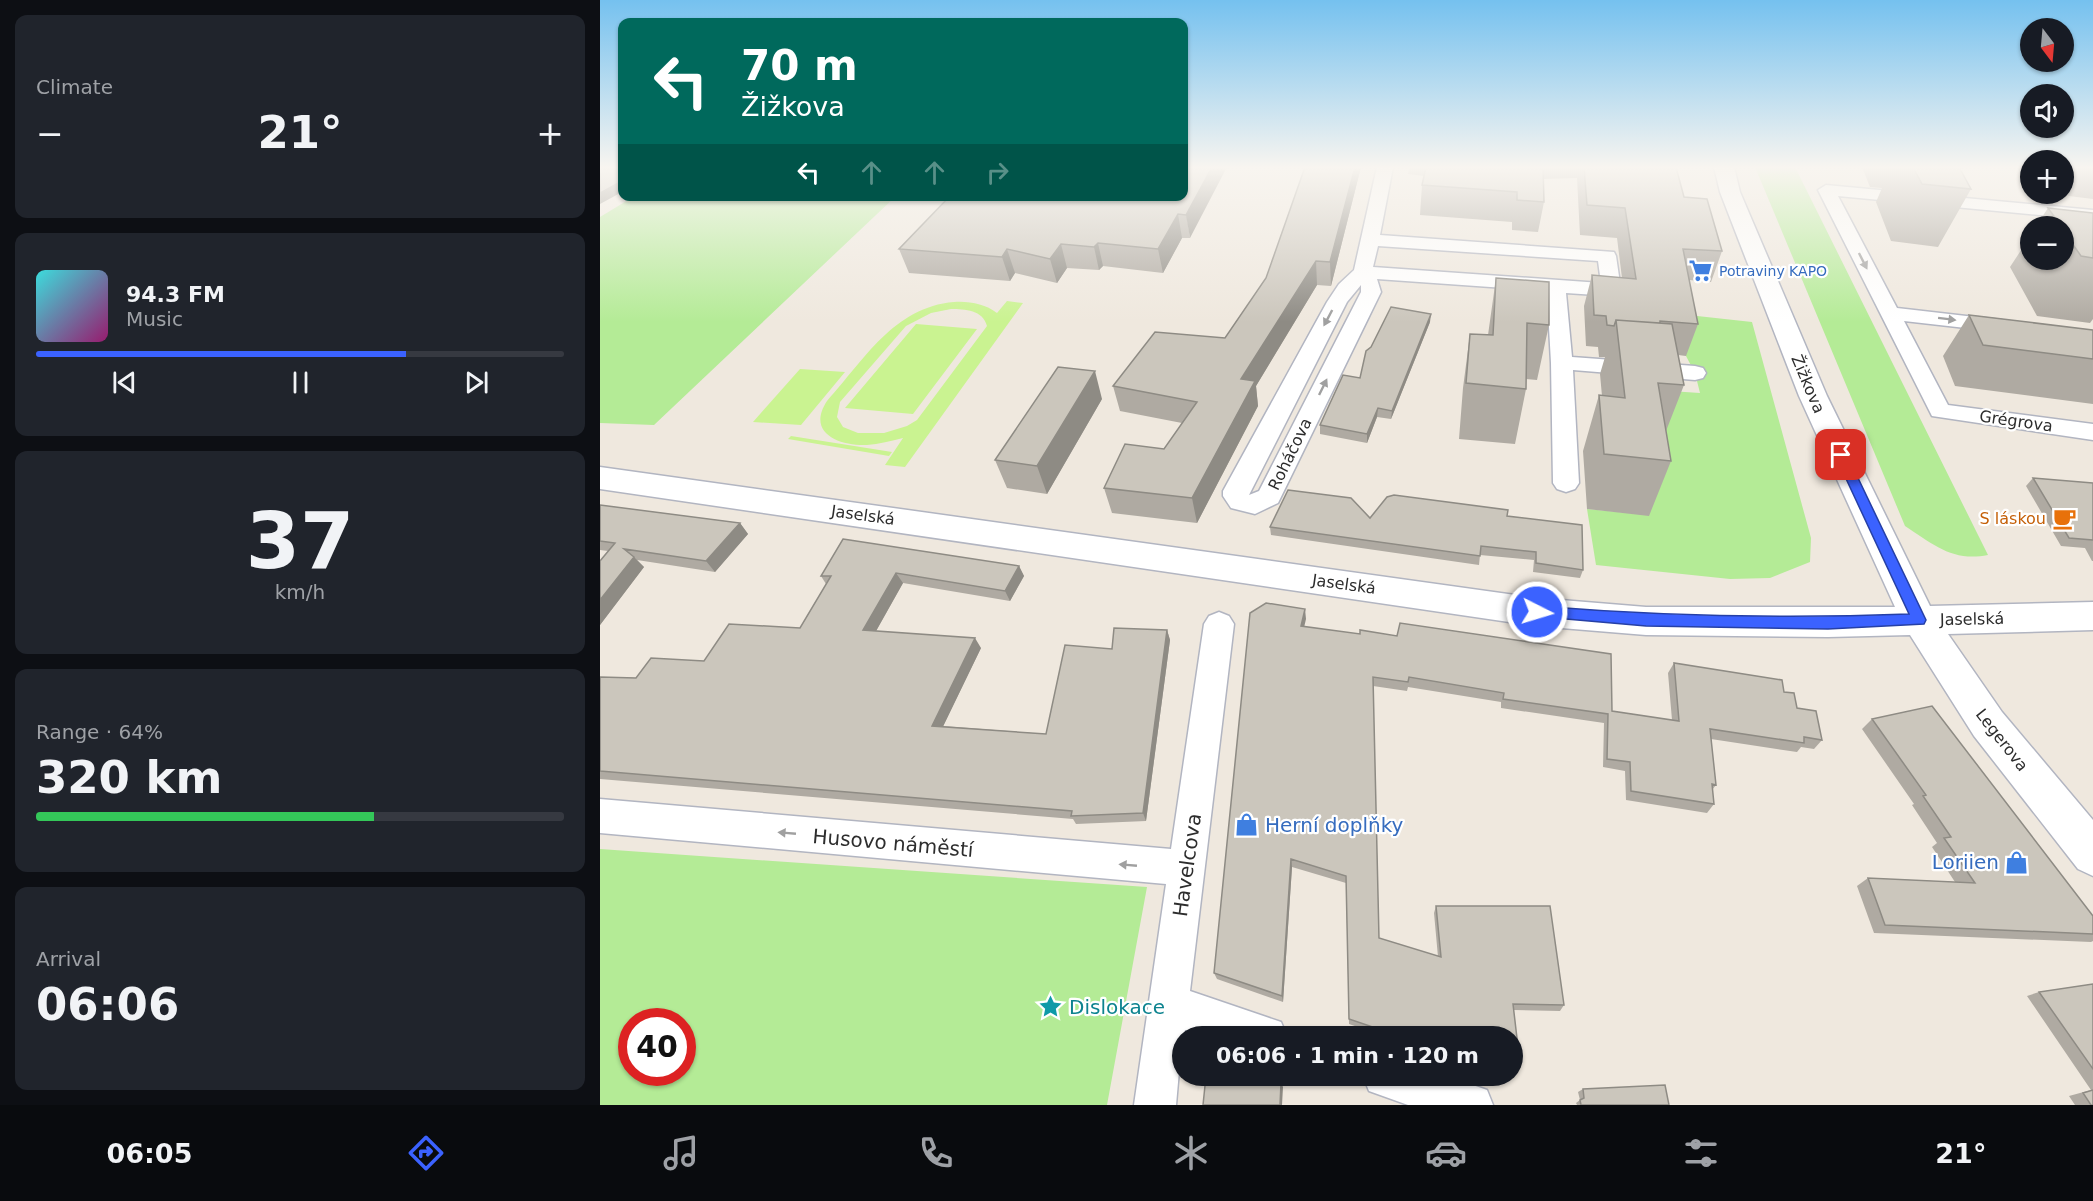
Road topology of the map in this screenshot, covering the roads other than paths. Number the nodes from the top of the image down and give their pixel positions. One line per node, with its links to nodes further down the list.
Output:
1 (1374, 219): 4 (street, Roháčova)
2 (1746, 219): 15 (street, Žižkova)
3 (1841, 219): 7 (street, one-way to 7)
4 (1370, 240): 5 (street, Roháčova); 6 (street)
5 (1363, 272): 5 (street, Roháčova, one-way to 5); 6 (street)
6 (1556, 286): 9 (street)
7 (1889, 313): 8 (street, one-way to 8); 11 (street, Grégrova)
8 (2024, 328)
9 (1562, 363): 10 (street); 13 (street)
10 (1695, 373)
11 (2093, 432)
12 (600, 478): 15 (street, Jaselská)
13 (1566, 483)
14 (2093, 616): 15 (street, Jaselská)
15 (1919, 620): 18 (street, Legerova)
16 (1219, 624): 19 (street, Havelcova)
17 (600, 816): 19 (street, Husovo náměstí, one-way to 17)
18 (2093, 854)
19 (1186, 868): 20 (street, Havelcova)
20 (1168, 1004): 21 (street); 23 (street, Havelcova)
21 (1236, 1026)
22 (1414, 1086): 24 (street)
23 (1155, 1105)
24 (1472, 1105)

